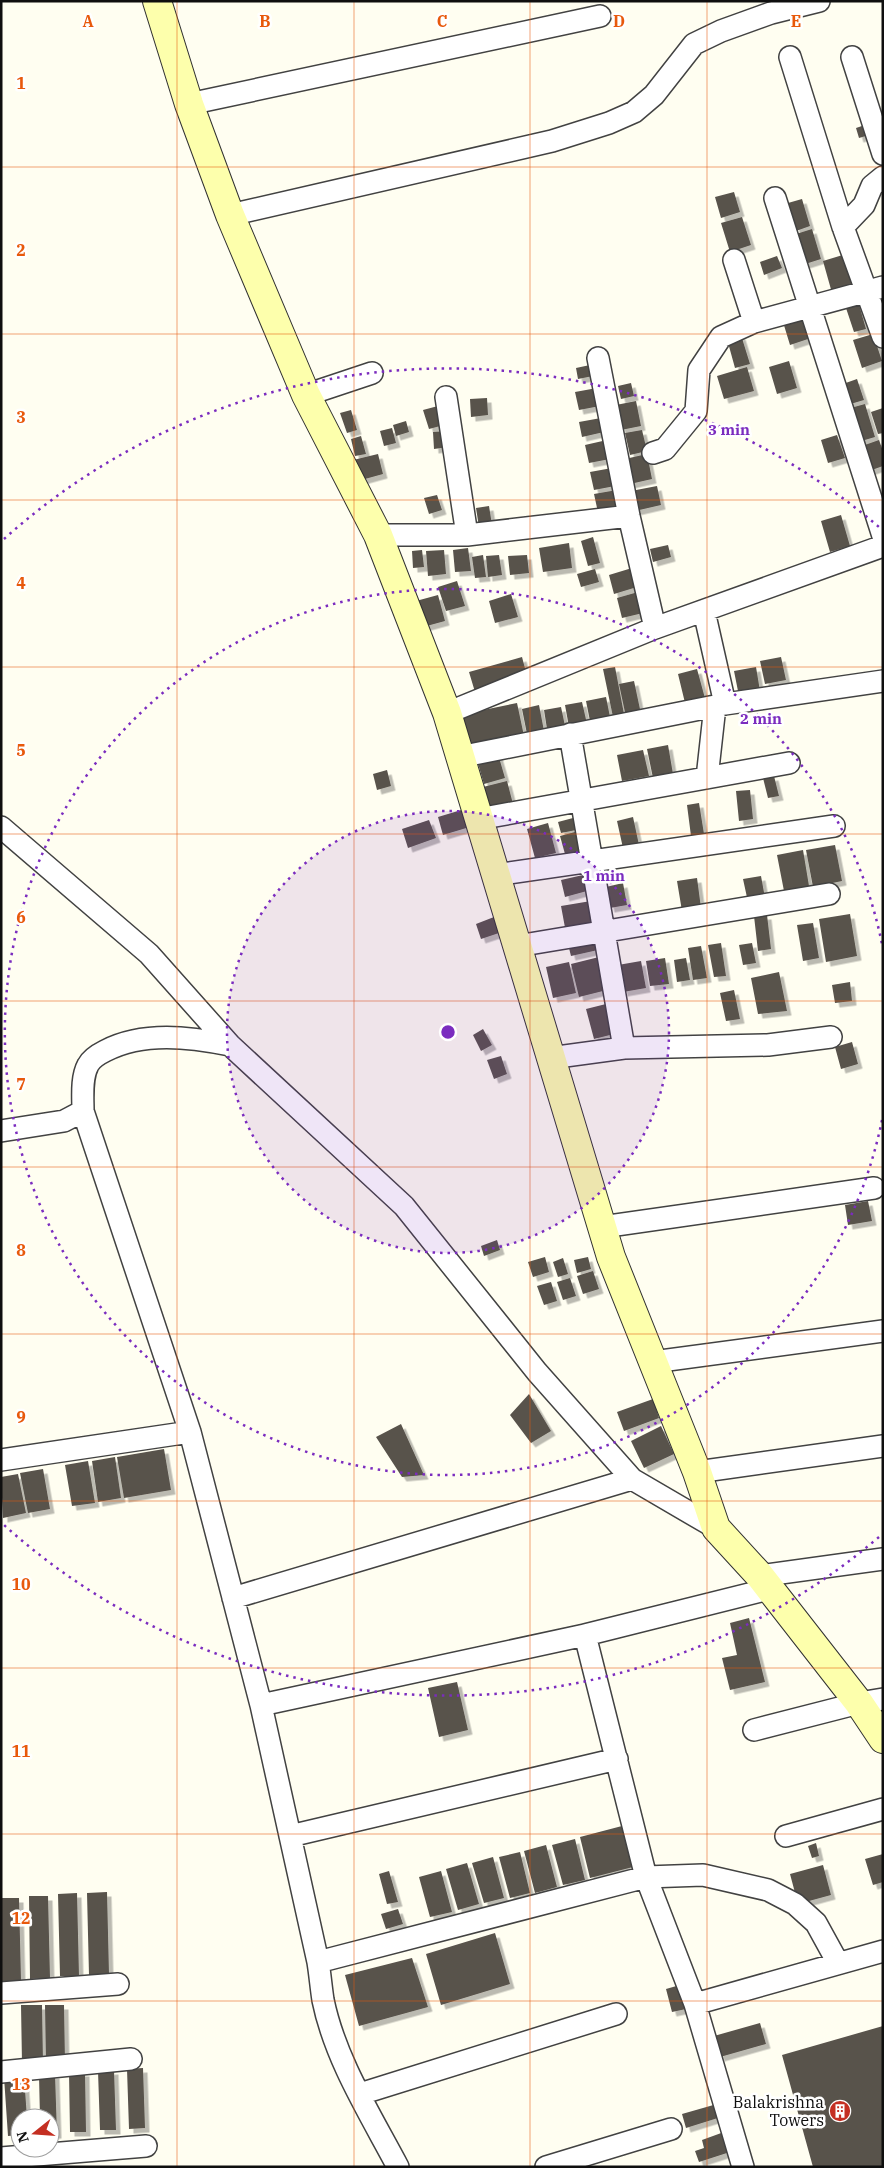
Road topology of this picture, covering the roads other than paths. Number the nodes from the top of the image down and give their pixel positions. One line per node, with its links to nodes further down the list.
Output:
1 (157, 1): 6 (street)
2 (819, 1): 10 (street)
3 (600, 16): 6 (street)
4 (790, 56): 11 (street)
5 (852, 57): 7 (street)
6 (190, 104): 10 (street)
7 (883, 154)
8 (883, 177): 11 (street)
9 (775, 198): 14 (street)
10 (230, 215): 19 (street)
11 (843, 226): 13 (street)
12 (734, 260): 15 (street)
13 (875, 288): 14 (street); 16 (street)
14 (809, 306): 15 (street); 25 (street)
15 (754, 322): 21 (street)
16 (883, 337)
17 (598, 358): 22 (street)
18 (372, 374): 19 (street)
19 (306, 395): 24 (street)
20 (446, 397): 23 (street)
21 (653, 453)
22 (629, 516): 23 (street); 28 (street)
23 (467, 535): 24 (street)
24 (378, 536): 31 (street)
25 (883, 536)
26 (883, 546): 27 (street)
27 (704, 611): 28 (street); 30 (street)
28 (655, 628): 31 (street)
29 (883, 681): 30 (street)
30 (720, 705): 32 (street); 35 (street)
31 (447, 713): 33 (street)
32 (570, 734): 33 (street); 36 (street)
33 (460, 757): 37 (street)
34 (789, 763): 35 (street)
35 (708, 778): 36 (street)
36 (583, 800): 37 (street); 40 (street)
37 (478, 819): 41 (street)
38 (834, 826): 40 (street)
39 (1, 827): 46 (street)
40 (592, 861): 41 (street); 43 (street)
41 (495, 875): 44 (street)
42 (829, 894): 43 (street)
43 (604, 931): 44 (street); 47 (street)
44 (517, 946): 48 (street)
45 (831, 1036): 47 (street)
46 (230, 1045): 49 (street); 59 (street)
47 (624, 1048): 48 (street)
48 (550, 1058): 52 (street)
49 (83, 1112): 50 (street); 55 (street)
50 (1, 1131)
51 (874, 1188): 52 (street)
52 (602, 1226): 54 (street)
53 (883, 1331): 54 (street)
54 (653, 1362): 58 (street)
55 (190, 1432): 57 (street); 63 (street)
56 (883, 1446): 58 (street)
57 (1, 1460)
58 (697, 1472): 60 (street)
59 (632, 1479): 60 (street); 63 (street)
60 (716, 1528): 62 (street)
61 (883, 1559): 62 (street)
62 (764, 1583): 64 (street); 65 (street)
63 (233, 1598): 66 (street)
64 (585, 1635): 66 (street); 69 (street)
65 (871, 1701): 67 (street); 68 (street)
66 (261, 1705): 71 (street)
67 (754, 1730)
68 (883, 1739)
69 (617, 1759): 71 (street); 73 (street)
70 (883, 1809): 72 (street)
71 (290, 1836): 75 (street)
72 (786, 1836)
73 (646, 1877): 75 (street); 76 (street); 79 (street)
74 (883, 1951): 76 (street)
75 (318, 1962): 83 (street)
76 (838, 1963): 79 (street)
77 (118, 1984): 78 (street)
78 (1, 1993)
79 (695, 2004): 89 (street)
80 (616, 2014): 83 (street)
81 (131, 2059): 82 (street)
82 (1, 2072)
83 (360, 2094): 87 (street)
84 (671, 2129): 88 (street)
85 (146, 2146): 86 (street)
86 (1, 2158)
87 (398, 2167)
88 (546, 2167)
89 (742, 2167)

